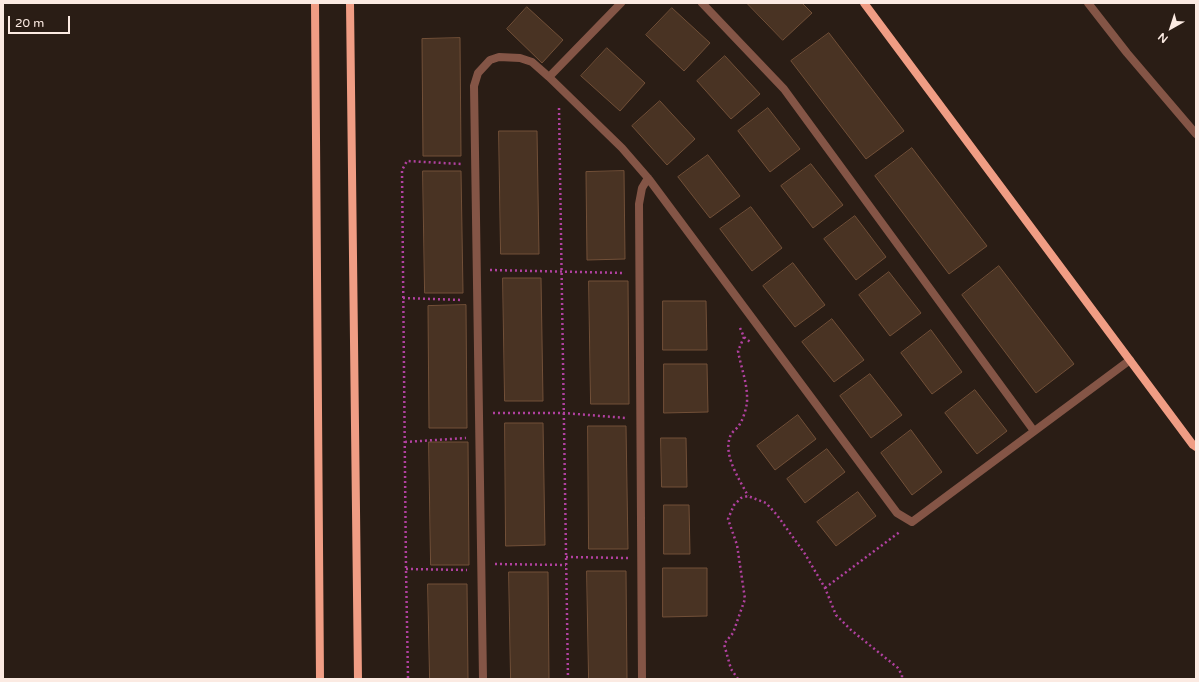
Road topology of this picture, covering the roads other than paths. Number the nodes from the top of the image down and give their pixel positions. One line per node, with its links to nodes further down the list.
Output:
1 (315, 3): 13 (main road)
2 (350, 3): 14 (main road)
3 (621, 3): 7 (street)
4 (702, 3): 11 (street)
5 (864, 3): 10 (main road)
6 (1088, 3): 8 (street)
7 (549, 77): 9 (street); 15 (street)
8 (1196, 134)
9 (648, 178): 11 (street); 16 (street)
10 (1130, 360): 11 (street); 12 (main road)
11 (1034, 431)
12 (1196, 447)
13 (320, 679)
14 (358, 679)
15 (483, 679)
16 (642, 679)

